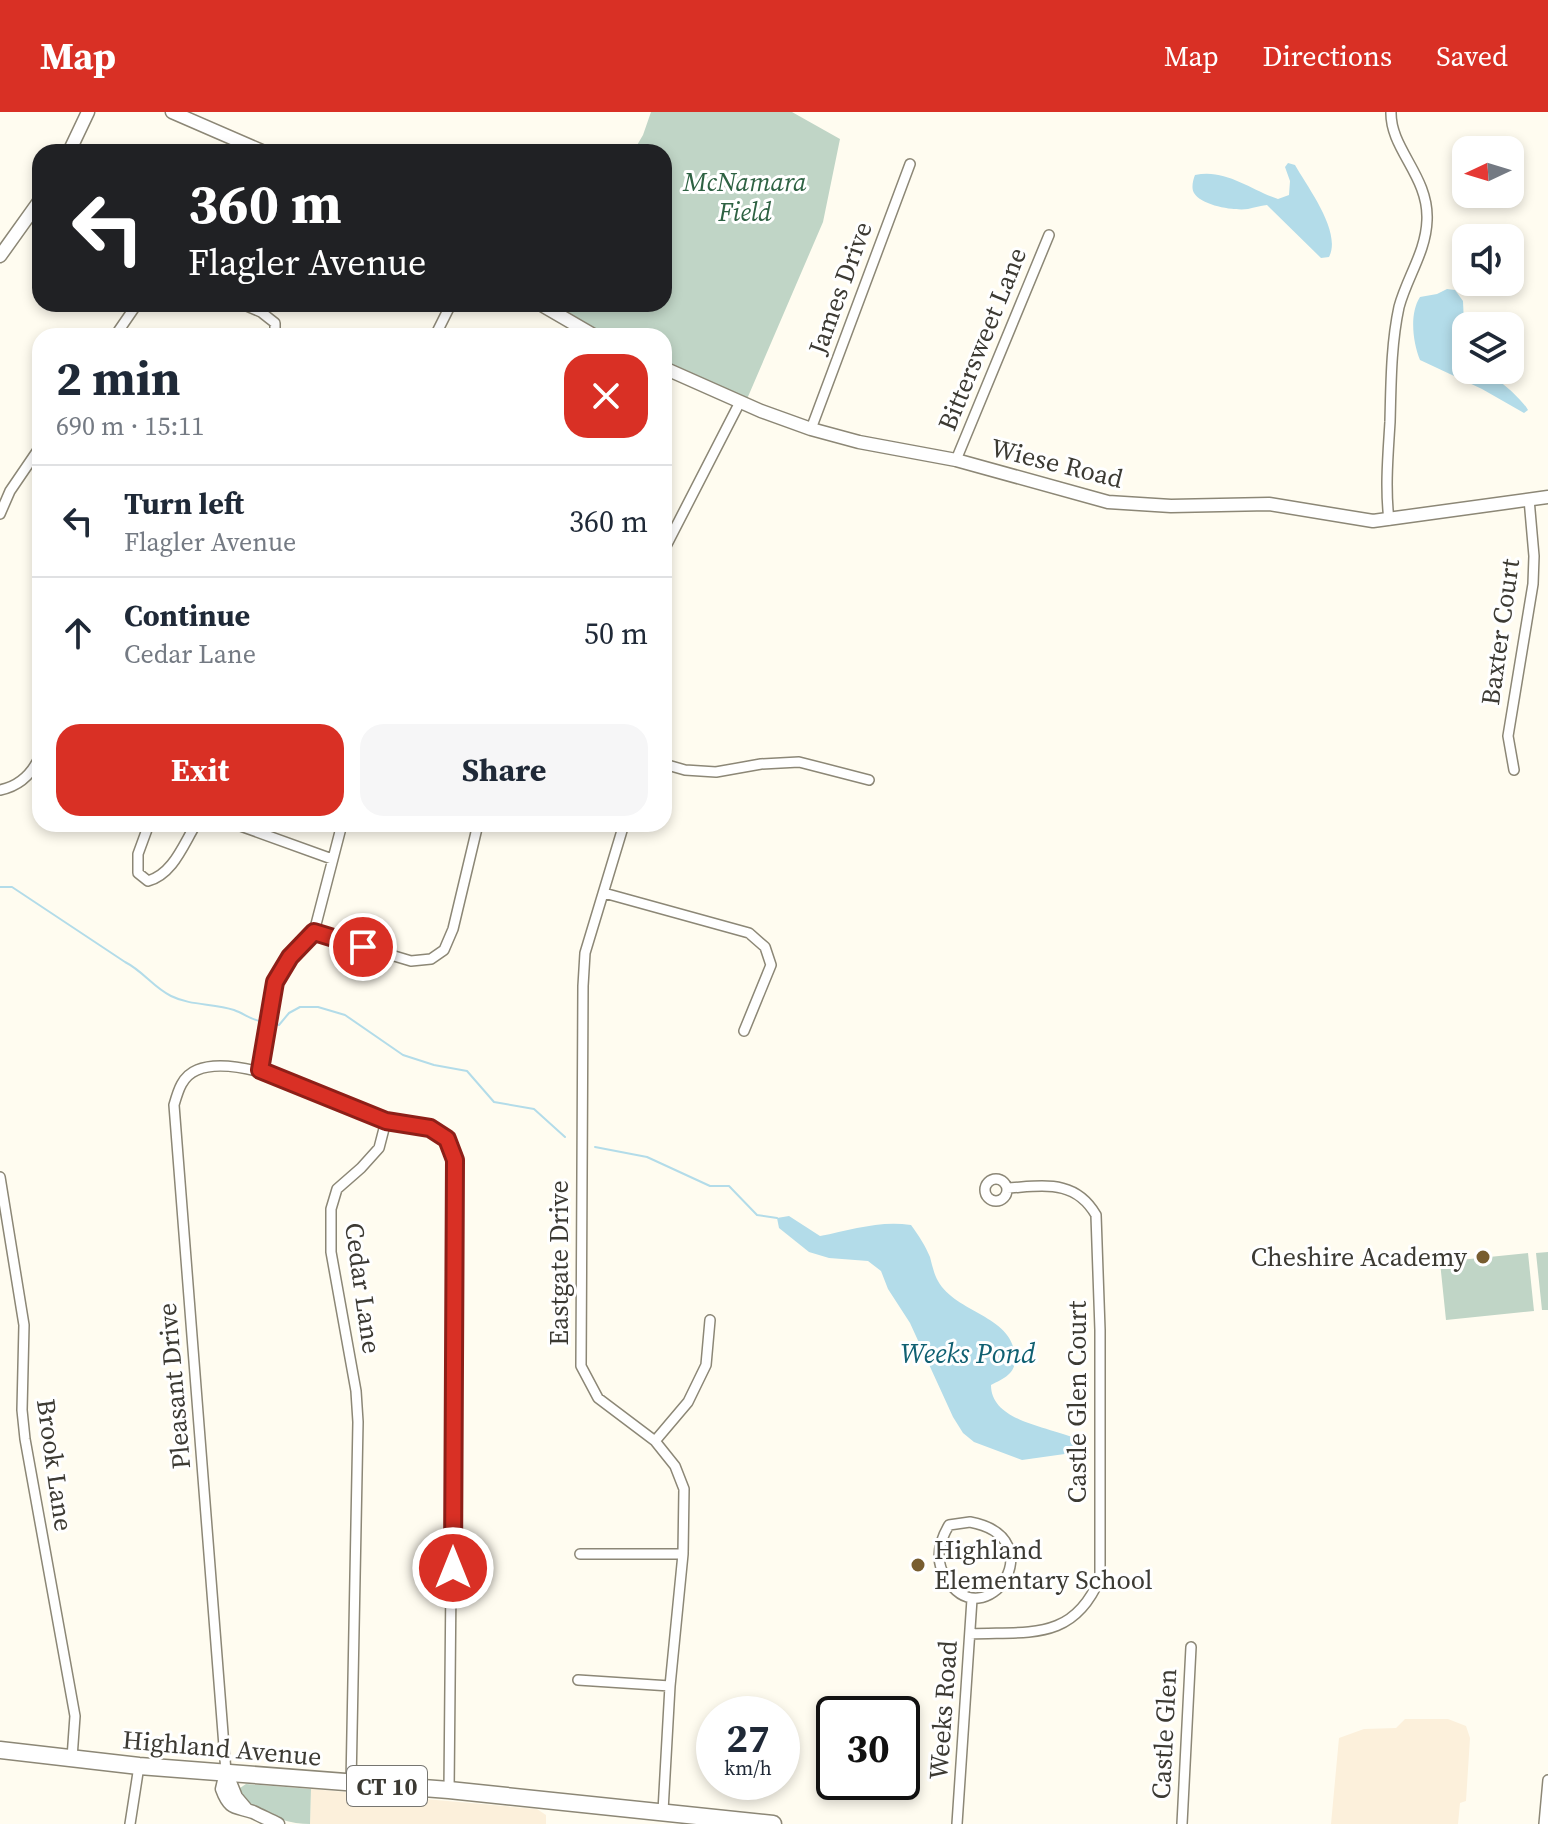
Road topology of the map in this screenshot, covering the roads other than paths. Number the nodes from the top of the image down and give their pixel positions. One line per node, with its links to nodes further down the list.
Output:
1 (88, 112): 4 (street)
2 (172, 112): 5 (street)
3 (1391, 112): 24 (street)
4 (73, 144)
5 (236, 144)
6 (910, 164): 16 (street, James Drive)
7 (32, 211): 9 (street)
8 (1049, 235): 18 (street, Bittersweet Lane)
9 (0, 256)
10 (261, 312): 12 (street)
11 (554, 312): 13 (street)
12 (275, 328)
13 (581, 328)
14 (672, 372): 15 (street, Wiese Road)
15 (740, 402): 16 (street, Wiese Road); 25 (street)
16 (811, 429): 18 (street, Wiese Road)
17 (32, 459): 20 (street)
18 (956, 460): 24 (street, Wiese Road)
19 (0, 484): 20 (street)
20 (10, 491): 23 (street)
21 (1548, 497): 22 (street, Wiese Road)
22 (1529, 499): 24 (street, Wiese Road); 27 (street, Baxter Court)
23 (0, 514)
24 (1389, 520)
25 (672, 534)
26 (672, 766): 29 (street)
27 (1514, 770)
28 (32, 771): 30 (street)
29 (869, 780)
30 (0, 790)
31 (146, 832): 32 (street)
32 (191, 832)
33 (257, 832): 37 (street)
34 (340, 832): 37 (street)
35 (476, 832): 39 (street)
36 (622, 832): 38 (street, Eastgate Drive)
37 (332, 859): 39 (street)
38 (604, 893): 40 (street); 46 (street, Eastgate Drive)
39 (314, 932): 41 (street)
40 (744, 1031)
41 (260, 1070): 42 (street); 57 (street, Pleasant Drive)
42 (386, 1121): 59 (street, Cedar Lane); 60 (street)
43 (0, 1177): 55 (street, Brook Lane)
44 (1007, 1188): 50 (street, Castle Glen Court)
45 (710, 1320): 46 (street)
46 (655, 1441): 48 (street, Eastgate Drive)
47 (580, 1554): 48 (street)
48 (683, 1554): 53 (street, Eastgate Drive)
49 (972, 1599): 49 (street); 50 (street, Weeks Road)
50 (970, 1634): 65 (street, Weeks Road)
51 (1191, 1647): 66 (street, Castle Glen)
52 (578, 1680): 53 (street)
53 (670, 1686): 61 (street, Eastgate Drive)
54 (0, 1750): 55 (highway, Highland Avenue / CT 10)
55 (72, 1758): 56 (highway, Highland Avenue / CT 10)
56 (139, 1766): 57 (highway, Highland Avenue / CT 10); 62 (street)
57 (226, 1772): 59 (highway, Highland Avenue / CT 10); 63 (street)
58 (1548, 1780): 67 (street)
59 (351, 1784): 60 (highway, Highland Avenue / CT 10)
60 (449, 1790): 61 (highway, Highland Avenue / CT 10)
61 (663, 1811): 64 (highway, Highland Avenue / CT 10)
62 (130, 1824)
63 (278, 1824)
64 (773, 1824)
65 (957, 1824)
66 (1182, 1824)
67 (1544, 1824)

